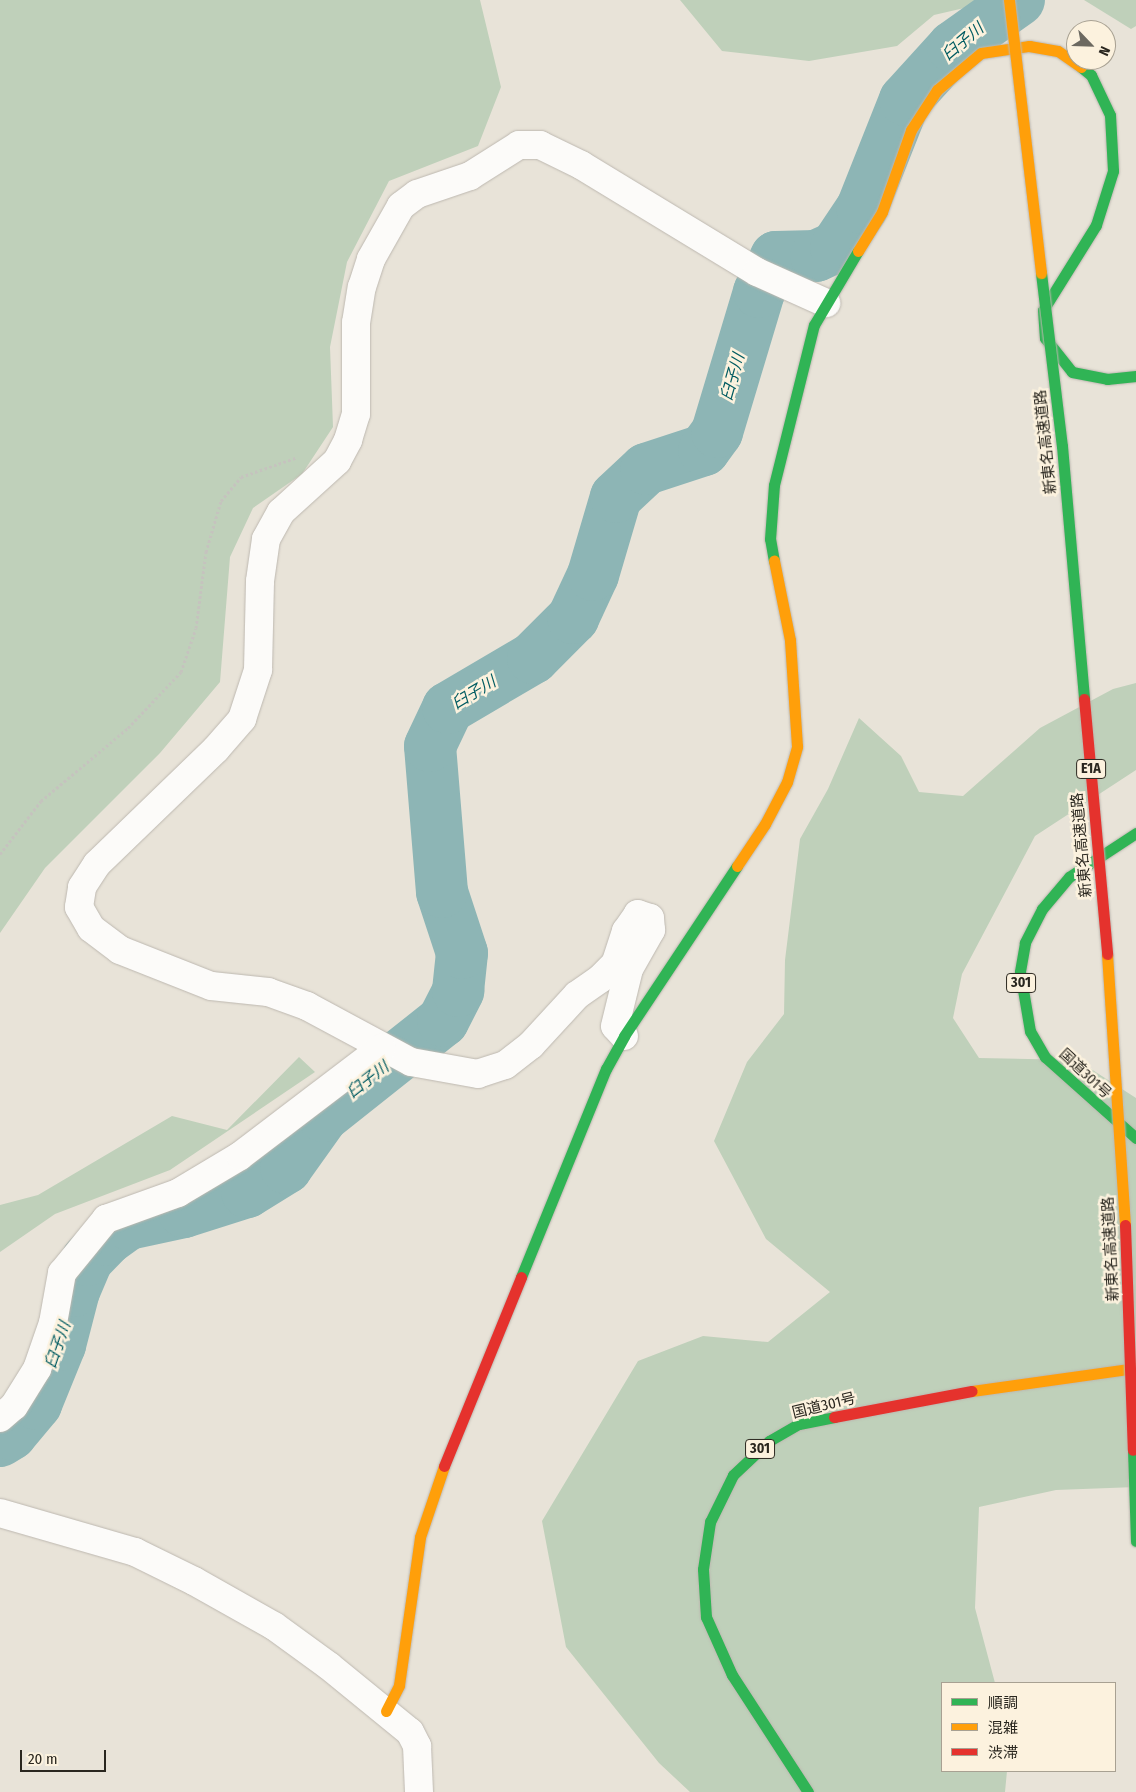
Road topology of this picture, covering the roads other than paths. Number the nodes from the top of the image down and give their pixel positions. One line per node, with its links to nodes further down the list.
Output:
1 (1009, 0): 11 (main road, 新東名高速道路 / E1A, bridge)
2 (826, 303): 3 (main road); 5 (main road); 6 (street)
3 (1136, 376)
4 (1136, 833): 7 (main road, 国道301号 / 301)
5 (624, 1036): 6 (street); 12 (main road)
6 (382, 1048): 9 (street)
7 (1136, 1138)
8 (1136, 1368): 14 (main road, 国道301号 / 301)
9 (0, 1418)
10 (0, 1513): 12 (street)
11 (1136, 1541)
12 (386, 1711): 13 (street)
13 (419, 1792)
14 (808, 1792)

